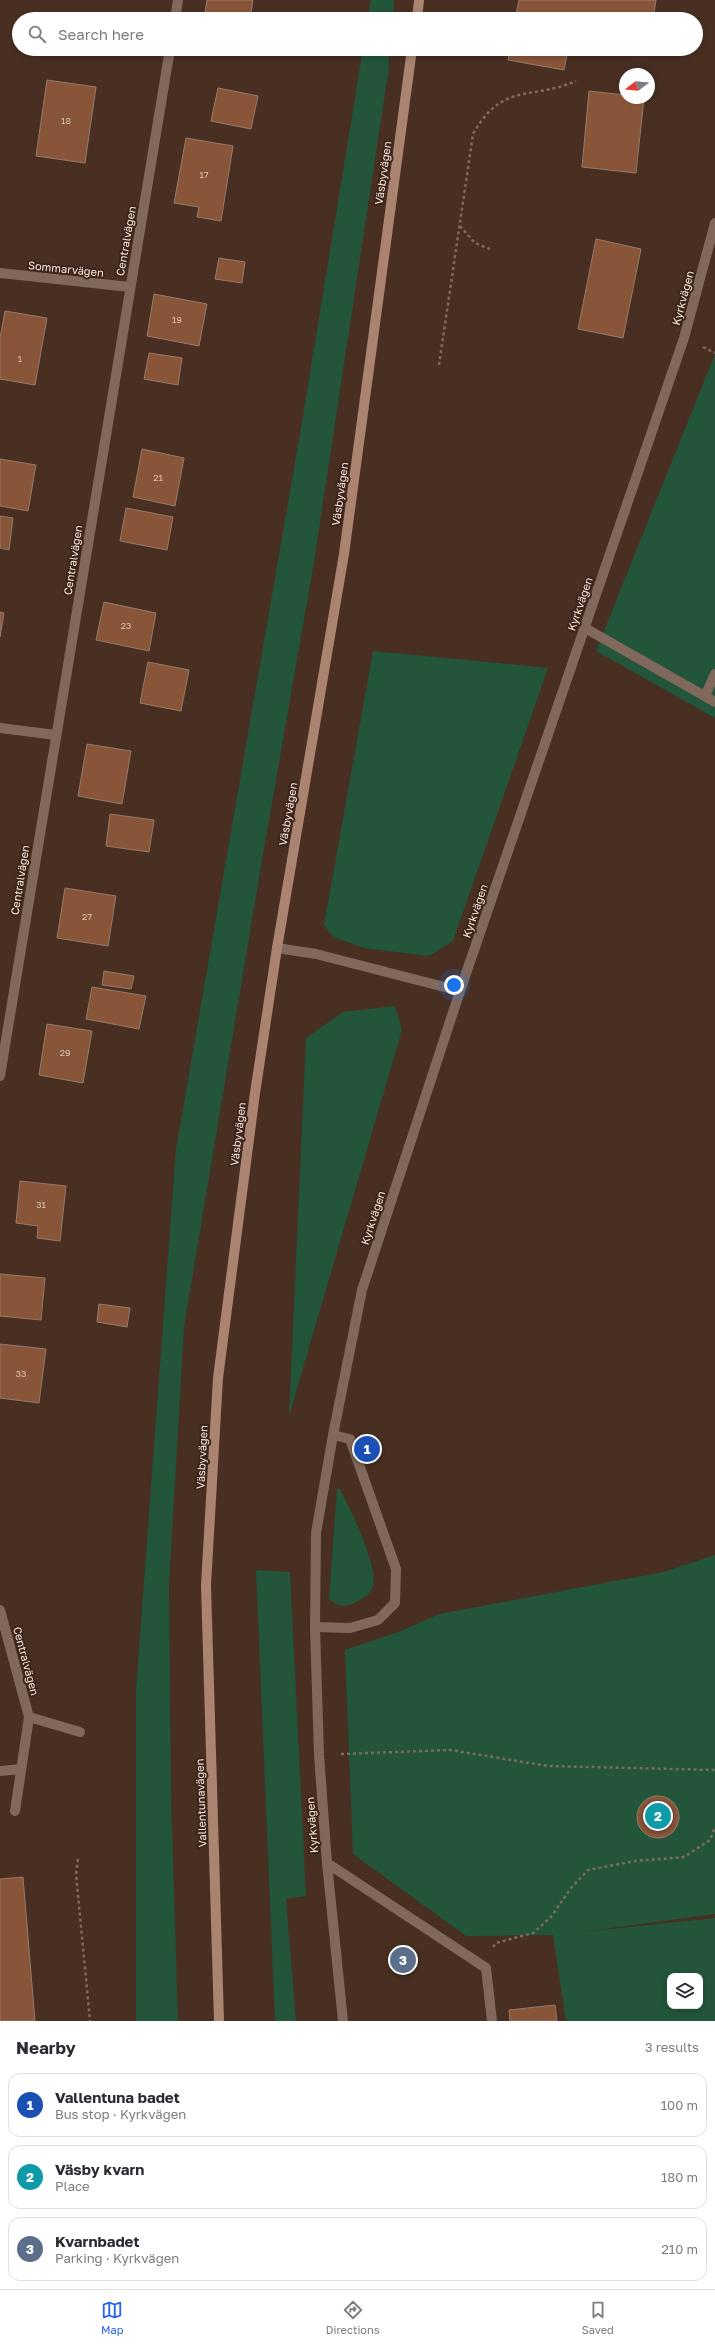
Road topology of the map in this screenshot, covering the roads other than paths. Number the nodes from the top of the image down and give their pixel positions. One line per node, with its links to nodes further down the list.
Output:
1 (178, 0): 3 (street)
2 (418, 2): 4 (main road)
3 (176, 12)
4 (417, 12)
5 (169, 56): 9 (street, Centralvägen)
6 (411, 56): 16 (main road, Väsbyvägen)
7 (715, 223): 10 (street, Kyrkvägen)
8 (0, 273): 9 (street, Sommarvägen)
9 (130, 288): 15 (street, Centralvägen)
10 (585, 628): 12 (street); 17 (street, Kyrkvägen)
11 (715, 674): 12 (street)
12 (705, 696): 13 (street)
13 (715, 702)
14 (0, 728): 15 (street)
15 (56, 735): 18 (street, Centralvägen)
16 (277, 948): 17 (street); 20 (main road, Väsbyvägen)
17 (460, 991): 19 (street, Kyrkvägen)
18 (0, 1076)
19 (333, 1435): 22 (street, Kyrkvägen); 22 (street)
20 (206, 1585): 29 (main road, Vallentunavägen)
21 (0, 1610): 23 (street, Centralvägen)
22 (315, 1627): 28 (street, Kyrkvägen)
23 (29, 1717): 24 (street); 25 (street, Centralvägen)
24 (80, 1732)
25 (21, 1769): 26 (street); 27 (street, Centralvägen)
26 (0, 1771)
27 (15, 1810)
28 (326, 1863): 30 (street, Kyrkvägen); 31 (street)
29 (219, 2021)
30 (343, 2021)
31 (492, 2021)

